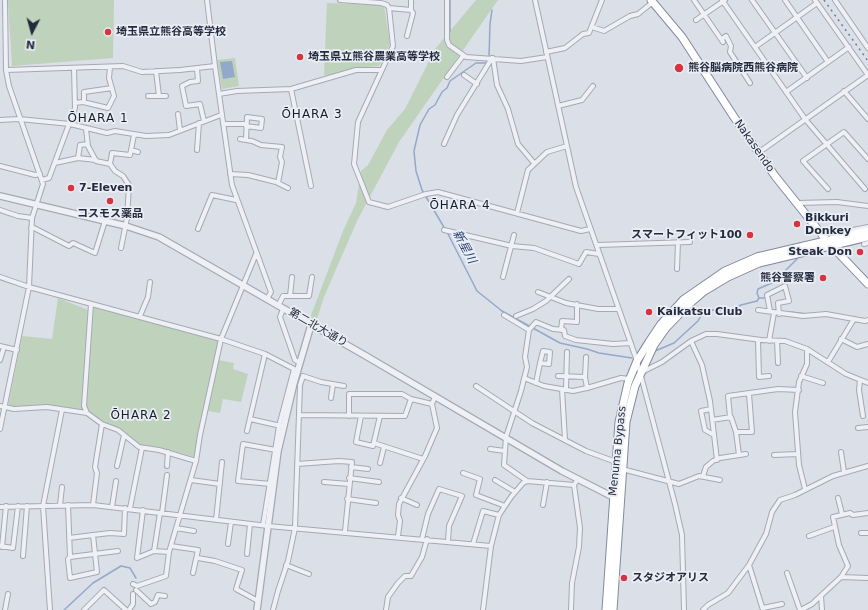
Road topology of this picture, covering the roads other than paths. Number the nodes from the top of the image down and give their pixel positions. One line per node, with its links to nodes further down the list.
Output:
1 (5, 0): 18 (street)
2 (207, 0): 36 (street)
3 (340, 0): 4 (street)
4 (367, 0): 16 (street)
5 (411, 0): 17 (street)
6 (447, 0): 32 (street)
7 (535, 0): 31 (street)
8 (602, 0): 23 (street)
9 (694, 0): 19 (street)
10 (724, 0): 19 (street); 28 (street)
11 (752, 0): 24 (street)
12 (785, 0): 20 (street)
13 (835, 0): 30 (street)
14 (652, 1): 23 (street); 83 (highway, Nakasendo)
15 (816, 1): 20 (street); 29 (street)
16 (389, 8): 17 (street); 41 (street)
17 (411, 10): 26 (street)
18 (5, 14): 21 (street); 25 (street)
19 (706, 14): 22 (street); 47 (street)
20 (797, 16): 24 (street); 35 (street)
21 (0, 19)
22 (696, 20)
23 (592, 27): 31 (street)
24 (775, 32): 28 (street); 46 (street)
25 (6, 33): 27 (street); 40 (street)
26 (407, 36)
27 (0, 37)
28 (754, 46): 53 (street)
29 (849, 48): 35 (street); 43 (street)
30 (868, 48)
31 (546, 52): 33 (street)
32 (463, 56): 34 (street); 45 (street)
33 (547, 57): 34 (street); 60 (street)
34 (491, 58): 48 (street); 88 (street)
35 (828, 62): 46 (street)
36 (215, 66): 39 (street); 54 (street)
37 (110, 67): 38 (street); 42 (street); 50 (street)
38 (74, 68): 40 (street); 59 (street)
39 (197, 68): 42 (street); 67 (street)
40 (6, 70): 63 (street)
41 (382, 70): 51 (street); 105 (street)
42 (156, 71): 56 (street)
43 (868, 75): 52 (street)
44 (464, 76): 48 (street)
45 (447, 77)
46 (806, 78): 53 (street)
47 (750, 83)
48 (477, 84): 77 (street)
49 (594, 86): 60 (street)
50 (112, 88): 58 (street); 58 (street)
51 (291, 89): 54 (street); 95 (street)
52 (844, 91): 64 (street); 65 (street)
53 (786, 92): 64 (street)
54 (219, 94): 62 (street)
55 (148, 96): 56 (street)
56 (159, 96): 57 (street)
57 (166, 96)
58 (84, 102): 59 (street)
59 (74, 103): 69 (street)
60 (558, 106): 79 (street)
61 (178, 114): 72 (street)
62 (222, 115): 67 (street); 70 (street)
63 (19, 119): 66 (street); 69 (street); 91 (street)
64 (804, 119): 78 (street); 83 (street)
65 (868, 119)
66 (0, 120)
67 (204, 121): 68 (street)
68 (199, 123): 72 (street); 81 (street)
69 (70, 124): 71 (street); 87 (street)
70 (223, 124): 75 (street); 92 (street)
71 (86, 129): 73 (street); 76 (street)
72 (180, 130): 73 (street)
73 (134, 135): 80 (street)
74 (240, 139): 75 (street)
75 (246, 140): 94 (street)
76 (88, 144): 84 (street); 86 (street)
77 (444, 144)
78 (825, 144): 85 (street); 97 (street); 98 (street)
79 (567, 146): 88 (street); 112 (street)
80 (131, 150): 82 (street); 89 (street)
81 (197, 150)
82 (138, 152)
83 (758, 153): 101 (highway, Nakasendo)
84 (78, 158): 86 (street); 87 (street)
85 (868, 159)
86 (96, 160): 89 (street)
87 (55, 163): 93 (street)
88 (534, 163): 105 (street)
89 (110, 164): 108 (street)
90 (0, 166): 91 (street)
91 (40, 174): 93 (street)
92 (230, 174): 94 (street); 100 (street)
93 (42, 180): 102 (street)
94 (278, 183): 96 (street)
95 (311, 186)
96 (288, 188)
97 (828, 189)
98 (865, 189)
99 (0, 196): 102 (street, 第二北大通り)
100 (236, 200): 111 (street); 124 (street)
101 (797, 203): 103 (street); 120 (highway, Nakasendo)
102 (36, 204): 106 (street); 107 (street, 第二北大通り)
103 (868, 206)
104 (0, 210): 106 (street)
105 (517, 213): 112 (street)
106 (32, 218): 110 (street)
107 (105, 221): 108 (street, 第二北大通り); 110 (street)
108 (126, 226): 123 (street); 134 (street, 第二北大通り)
109 (868, 226): 116 (street)
110 (31, 228): 135 (street)
111 (198, 229)
112 (590, 229): 121 (street)
113 (446, 230): 122 (street)
114 (868, 231): 116 (highway)
115 (514, 235): 122 (street)
116 (852, 235): 120 (highway)
117 (867, 241): 120 (highway)
118 (678, 242): 119 (street); 121 (street); 126 (street)
119 (690, 242)
120 (830, 244): 133 (highway, Nakasendo); 170 (highway, Menuma Bypass); 176 (highway, Menuma Bypass)
121 (596, 245): 125 (street)
122 (512, 246): 125 (street); 130 (street)
123 (121, 248)
124 (256, 254): 134 (street); 139 (street)
125 (599, 254): 144 (street)
126 (677, 269)
127 (0, 277): 135 (street)
128 (292, 277): 137 (street)
129 (312, 277): 137 (street)
130 (503, 277)
131 (569, 279): 138 (street)
132 (150, 282): 148 (street)
133 (868, 284)
134 (244, 286): 139 (street, 第二北大通り); 155 (street)
135 (29, 287): 140 (street); 165 (street)
136 (538, 292): 138 (street)
137 (290, 296): 142 (street)
138 (550, 297): 141 (street); 149 (street)
139 (267, 299): 142 (street, 第二北大通り)
140 (92, 304): 148 (street); 204 (street)
141 (577, 304): 144 (street); 154 (street)
142 (278, 306): 143 (street, 第二北大通り)
143 (283, 309): 152 (street, 第二北大通り); 172 (street)
144 (618, 309): 161 (street)
145 (758, 310): 146 (street)
146 (774, 311): 146 (street); 150 (street); 159 (street)
147 (504, 315): 153 (street)
148 (140, 316): 155 (street)
149 (516, 316)
150 (854, 319): 151 (street); 156 (street)
151 (867, 320)
152 (311, 325): 172 (street); 196 (street, 第二北大通り)
153 (530, 329): 154 (street); 182 (street)
154 (561, 330): 161 (street)
155 (221, 339): 167 (street); 238 (street)
156 (841, 339): 162 (street); 171 (street)
157 (758, 340): 158 (street); 159 (street); 178 (street)
158 (691, 341): 176 (street); 201 (street)
159 (769, 341): 160 (street)
160 (777, 341): 164 (street); 174 (street)
161 (631, 343): 170 (street)
162 (868, 344)
163 (2, 346): 165 (street); 169 (street)
164 (807, 349): 171 (street); 179 (street)
165 (17, 350): 200 (street)
166 (567, 352): 180 (street)
167 (265, 354): 175 (street); 211 (street)
168 (586, 357): 181 (street)
169 (0, 360)
170 (637, 361): 176 (street); 183 (highway, Menuma Bypass)
171 (828, 362): 184 (street)
172 (300, 363): 175 (street)
173 (540, 363): 185 (street)
174 (778, 363)
175 (296, 370): 188 (street); 214 (street)
176 (640, 371): 248 (highway, Menuma Bypass); 263 (street)
177 (558, 376): 180 (street)
178 (769, 376)
179 (801, 376): 186 (street); 194 (street)
180 (567, 377): 181 (street); 193 (street)
181 (585, 377): 192 (street)
182 (524, 378): 185 (street); 203 (street)
183 (630, 379): 192 (street); 240 (highway, Menuma Bypass)
184 (860, 380): 187 (street); 209 (street)
185 (536, 383): 193 (street)
186 (823, 383)
187 (868, 383)
188 (297, 384): 189 (street); 205 (street); 214 (street)
189 (333, 384): 190 (street); 197 (street)
190 (344, 386)
191 (476, 386): 203 (street)
192 (587, 388): 193 (street)
193 (564, 389): 223 (street)
194 (799, 390): 195 (street); 233 (street)
195 (749, 394): 210 (street); 219 (street)
196 (435, 397): 199 (street); 222 (street, 第二北大通り)
197 (330, 398)
198 (411, 399): 199 (street); 206 (street); 208 (street)
199 (432, 404): 236 (street)
200 (2, 407): 202 (street); 217 (street)
201 (711, 409): 212 (street); 221 (street)
202 (62, 410): 204 (street); 285 (street)
203 (514, 411): 222 (street); 223 (street)
204 (87, 413): 213 (street)
205 (299, 415): 206 (street); 242 (street)
206 (348, 416): 207 (street)
207 (362, 416): 208 (street); 224 (street)
208 (380, 416): 224 (street)
209 (863, 416)
210 (730, 417): 212 (street); 219 (street)
211 (250, 419): 214 (street); 218 (street)
212 (712, 420): 221 (street)
213 (102, 424): 220 (street); 278 (street)
214 (281, 426): 228 (street)
215 (868, 427): 216 (street)
216 (858, 428)
217 (0, 429)
218 (247, 431)
219 (736, 432): 234 (street)
220 (124, 435): 226 (street); 243 (street)
221 (714, 435): 237 (street)
222 (506, 437): 229 (street); 254 (street, 第二北大通り)
223 (564, 440): 240 (street)
224 (374, 443): 225 (street)
225 (384, 447): 236 (street); 241 (street)
226 (142, 448): 230 (street); 288 (street)
227 (490, 449): 229 (street)
228 (276, 450): 265 (street); 265 (street)
229 (505, 451): 259 (street)
230 (168, 452): 238 (street); 244 (street)
231 (841, 452): 250 (street)
232 (746, 454): 234 (street)
233 (798, 454): 235 (street); 269 (street)
234 (738, 455): 237 (street)
235 (774, 455)
236 (423, 459): 271 (street)
237 (717, 460): 252 (street)
238 (196, 461): 255 (street)
239 (222, 462): 264 (street)
240 (616, 462): 272 (highway, Menuma Bypass)
241 (380, 463)
242 (297, 464): 246 (street); 301 (street)
243 (117, 466)
244 (167, 466)
245 (868, 466): 250 (street)
246 (351, 467): 247 (street); 253 (street)
247 (368, 469)
248 (622, 469): 263 (street); 272 (highway, Menuma Bypass)
249 (463, 472): 286 (street)
250 (844, 472): 269 (street)
251 (168, 475): 290 (street)
252 (702, 476): 257 (street); 263 (street)
253 (350, 478): 261 (street); 266 (street)
254 (578, 479): 267 (street); 272 (street, 第二北大通り)
255 (191, 480): 264 (street); 294 (street)
256 (495, 480): 270 (street)
257 (720, 480)
258 (116, 481): 287 (street)
259 (527, 481): 262 (street); 270 (street)
260 (324, 482): 266 (street)
261 (379, 482)
262 (547, 482): 267 (street); 280 (street)
263 (669, 482): 355 (street)
264 (220, 484): 295 (street)
265 (271, 484): 298 (street)
266 (348, 484): 274 (street)
267 (574, 486): 352 (street)
268 (62, 487): 276 (street)
269 (805, 489): 327 (street)
270 (515, 492): 286 (street)
271 (401, 498): 279 (street); 307 (street)
272 (617, 498): 353 (highway, Menuma Bypass); 354 (highway, Menuma Bypass)
273 (838, 498): 292 (street)
274 (347, 499): 275 (street); 303 (street)
275 (376, 503)
276 (60, 505): 277 (street); 285 (street)
277 (68, 505): 278 (street); 309 (street)
278 (93, 505): 287 (street)
279 (417, 505)
280 (543, 505)
281 (0, 506): 282 (street)
282 (6, 506): 283 (street); 315 (street)
283 (18, 506): 284 (street); 315 (street)
284 (27, 506): 285 (street); 323 (street)
285 (43, 506): 344 (street)
286 (505, 506): 293 (street)
287 (112, 507): 288 (street)
288 (128, 508): 289 (street); 306 (street)
289 (143, 510): 290 (street); 319 (street)
290 (161, 513): 294 (street); 319 (street)
291 (868, 513): 292 (street)
292 (842, 514): 299 (street)
293 (499, 515): 314 (street); 317 (street)
294 (180, 516): 295 (street); 300 (street)
295 (216, 520): 296 (street)
296 (231, 522): 297 (street); 313 (street)
297 (250, 524): 298 (street); 322 (street)
298 (266, 525): 301 (street); 339 (street)
299 (834, 526): 308 (street); 331 (street)
300 (176, 528): 302 (street); 316 (street)
301 (295, 528): 303 (street); 326 (street)
302 (194, 531)
303 (345, 531): 307 (street)
304 (861, 533): 305 (street)
305 (868, 533)
306 (93, 535): 309 (street); 321 (street)
307 (398, 536): 310 (street)
308 (809, 536)
309 (69, 538): 324 (street)
310 (422, 539): 311 (street); 312 (street)
311 (427, 539): 312 (street); 350 (street)
312 (448, 541): 314 (street)
313 (228, 544)
314 (473, 544): 317 (street)
315 (1, 546)
316 (171, 546): 320 (street); 325 (street)
317 (491, 546): 351 (street)
318 (118, 551): 321 (street)
319 (154, 551): 320 (street)
320 (170, 552): 333 (street)
321 (95, 554): 324 (street); 324 (street)
322 (247, 554)
323 (23, 556)
324 (70, 557)
325 (198, 558): 328 (street); 339 (street)
326 (286, 565): 330 (street); 349 (street)
327 (749, 566): 342 (street); 356 (street)
328 (194, 572)
329 (788, 573): 357 (street)
330 (309, 574)
331 (842, 577): 332 (street); 338 (street)
332 (868, 578)
333 (133, 584)
334 (136, 590): 337 (street)
335 (8, 594): 343 (street)
336 (133, 594): 347 (street)
337 (165, 596)
338 (821, 596): 357 (street); 358 (street)
339 (258, 601): 348 (street)
340 (782, 604): 342 (street)
341 (85, 608): 345 (street); 346 (street)
342 (763, 609)
343 (5, 610)
344 (50, 610)
345 (91, 610)
346 (126, 610)
347 (129, 610)
348 (257, 610)
349 (273, 610)
350 (386, 610)
351 (482, 610)
352 (571, 610)
353 (606, 610)
354 (613, 610)
355 (684, 610)
356 (703, 610)
357 (800, 610)
358 (822, 610)

